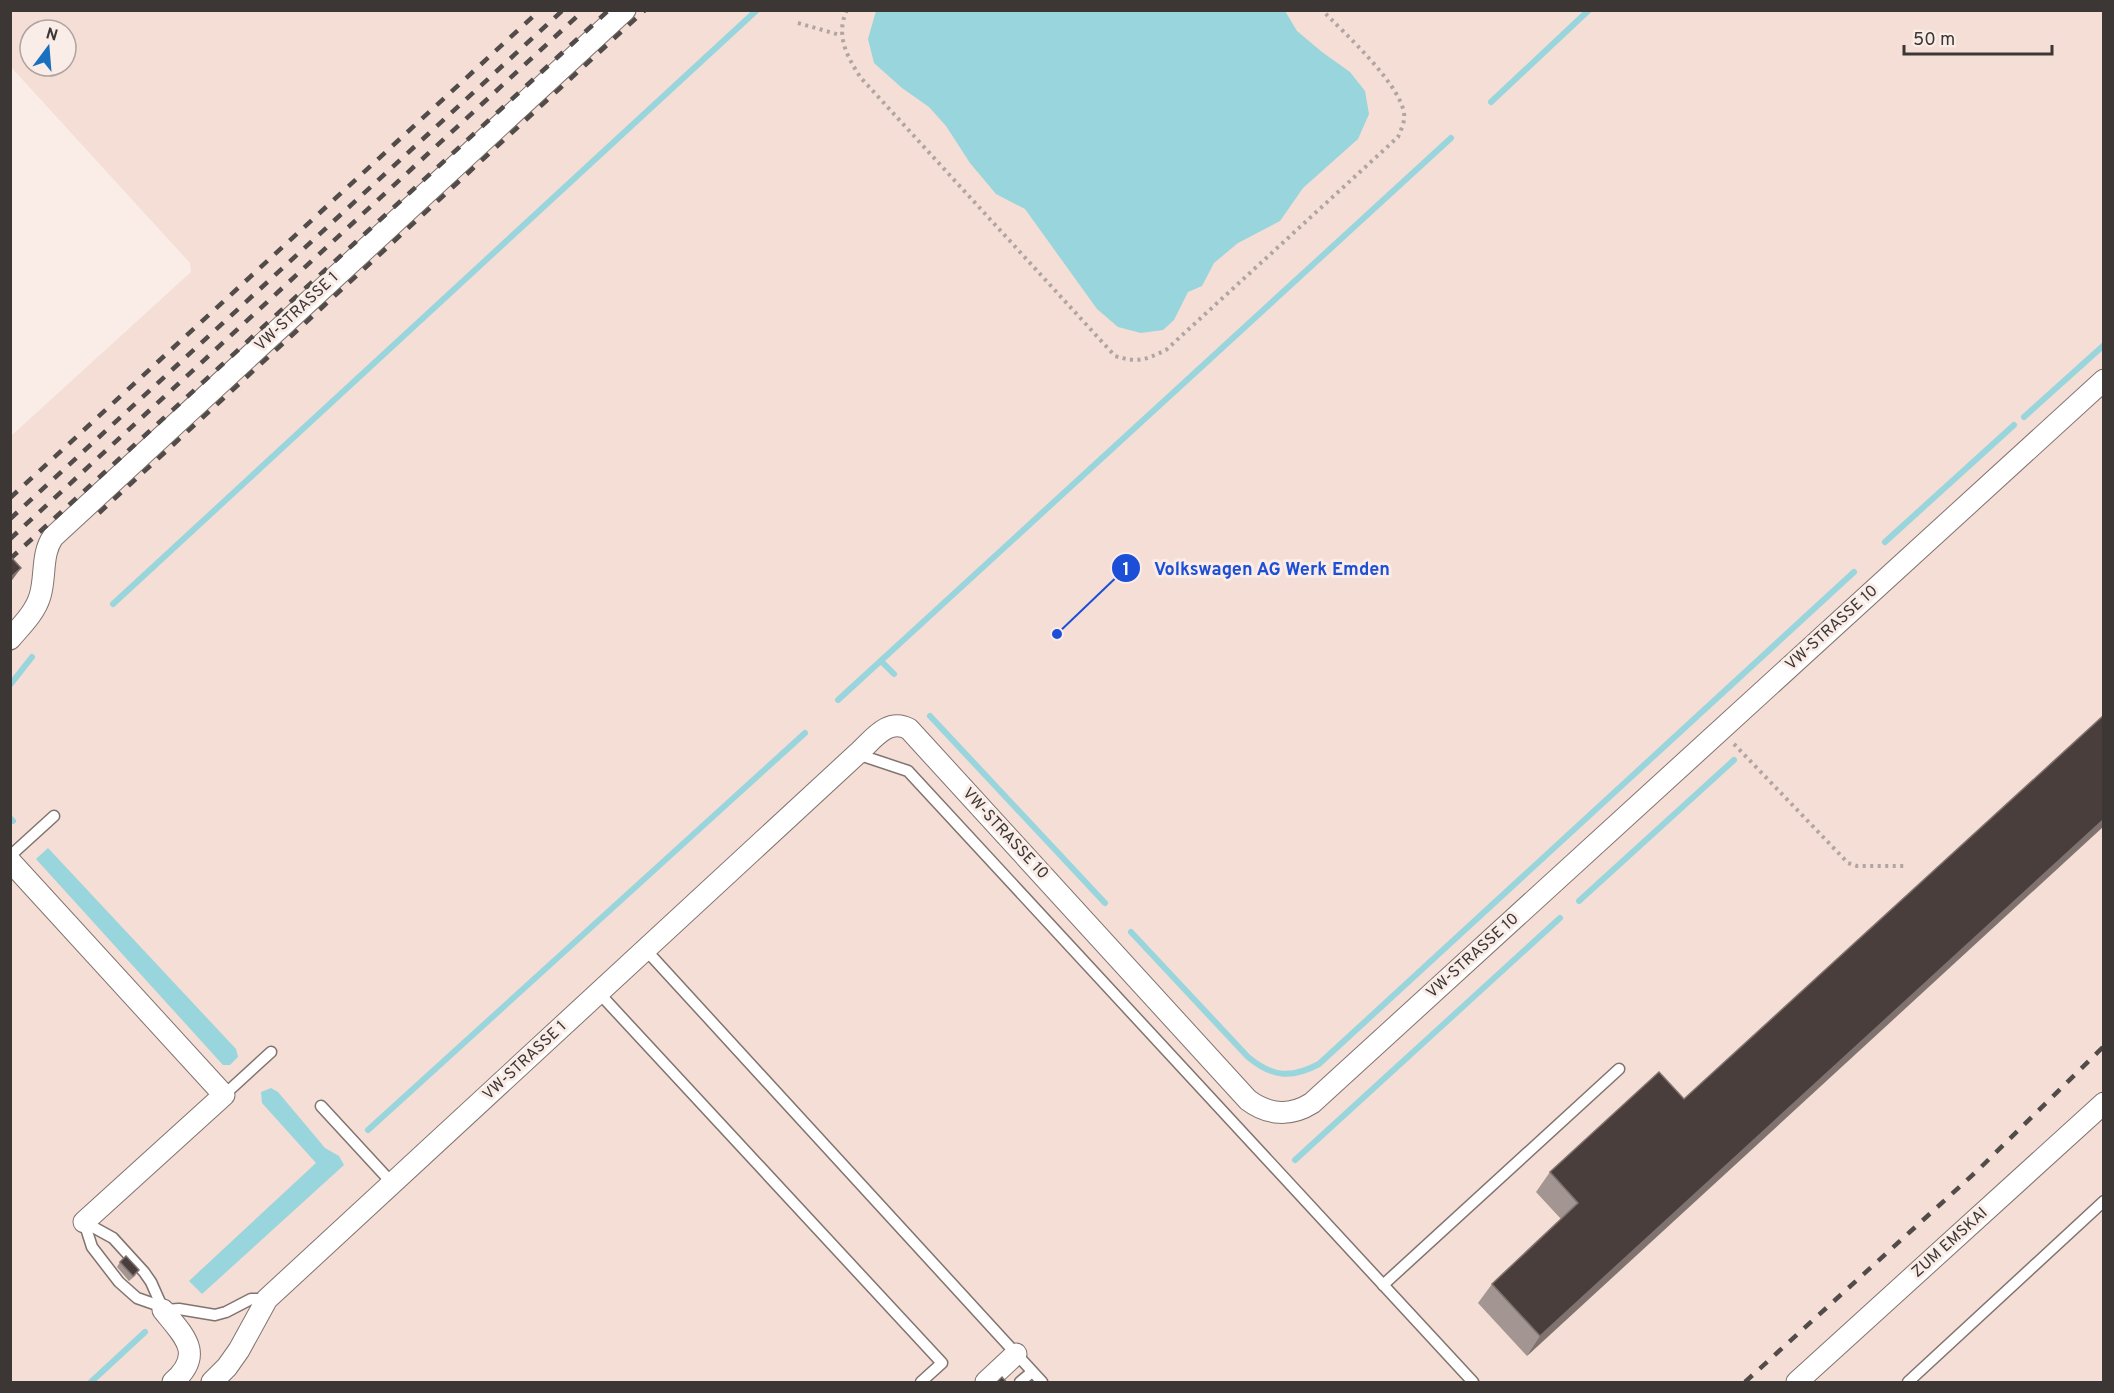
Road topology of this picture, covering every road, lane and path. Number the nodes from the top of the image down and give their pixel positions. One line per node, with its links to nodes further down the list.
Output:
1 (626, 10): 7 (street, VW-STRASSE 1)
2 (847, 10): 5 (path)
3 (1322, 10): 5 (path)
4 (798, 22): 5 (path)
5 (841, 35)
6 (2103, 380): 8 (street, VW-STRASSE 10)
7 (10, 639)
8 (1721, 730): 9 (street, VW-STRASSE 10); 13 (path)
9 (857, 754): 14 (street, VW-STRASSE 1); 24 (lane)
10 (54, 816): 11 (lane)
11 (10, 856)
12 (10, 861): 18 (street)
13 (1904, 866)
14 (645, 950): 15 (street, VW-STRASSE 1); 27 (lane)
15 (598, 993): 21 (street, VW-STRASSE 1); 31 (lane)
16 (271, 1052): 18 (lane)
17 (1619, 1069): 24 (lane)
18 (224, 1095): 23 (street)
19 (2103, 1103): 36 (street, ZUM EMSKAI)
20 (321, 1106): 21 (lane)
21 (392, 1183): 25 (street, VW-STRASSE 1)
22 (2103, 1201): 37 (lane)
23 (84, 1222): 26 (lane); 26 (lane)
24 (1383, 1285): 35 (lane)
25 (267, 1299): 26 (lane); 30 (street, VW-STRASSE 1)
26 (163, 1310): 29 (street)
27 (1016, 1354): 28 (lane); 32 (street)
28 (1032, 1372): 33 (lane); 34 (lane)
29 (173, 1383)
30 (212, 1383)
31 (921, 1383)
32 (986, 1383)
33 (1020, 1383)
34 (1041, 1383)
35 (1473, 1383)
36 (1797, 1383)
37 (1908, 1383)

